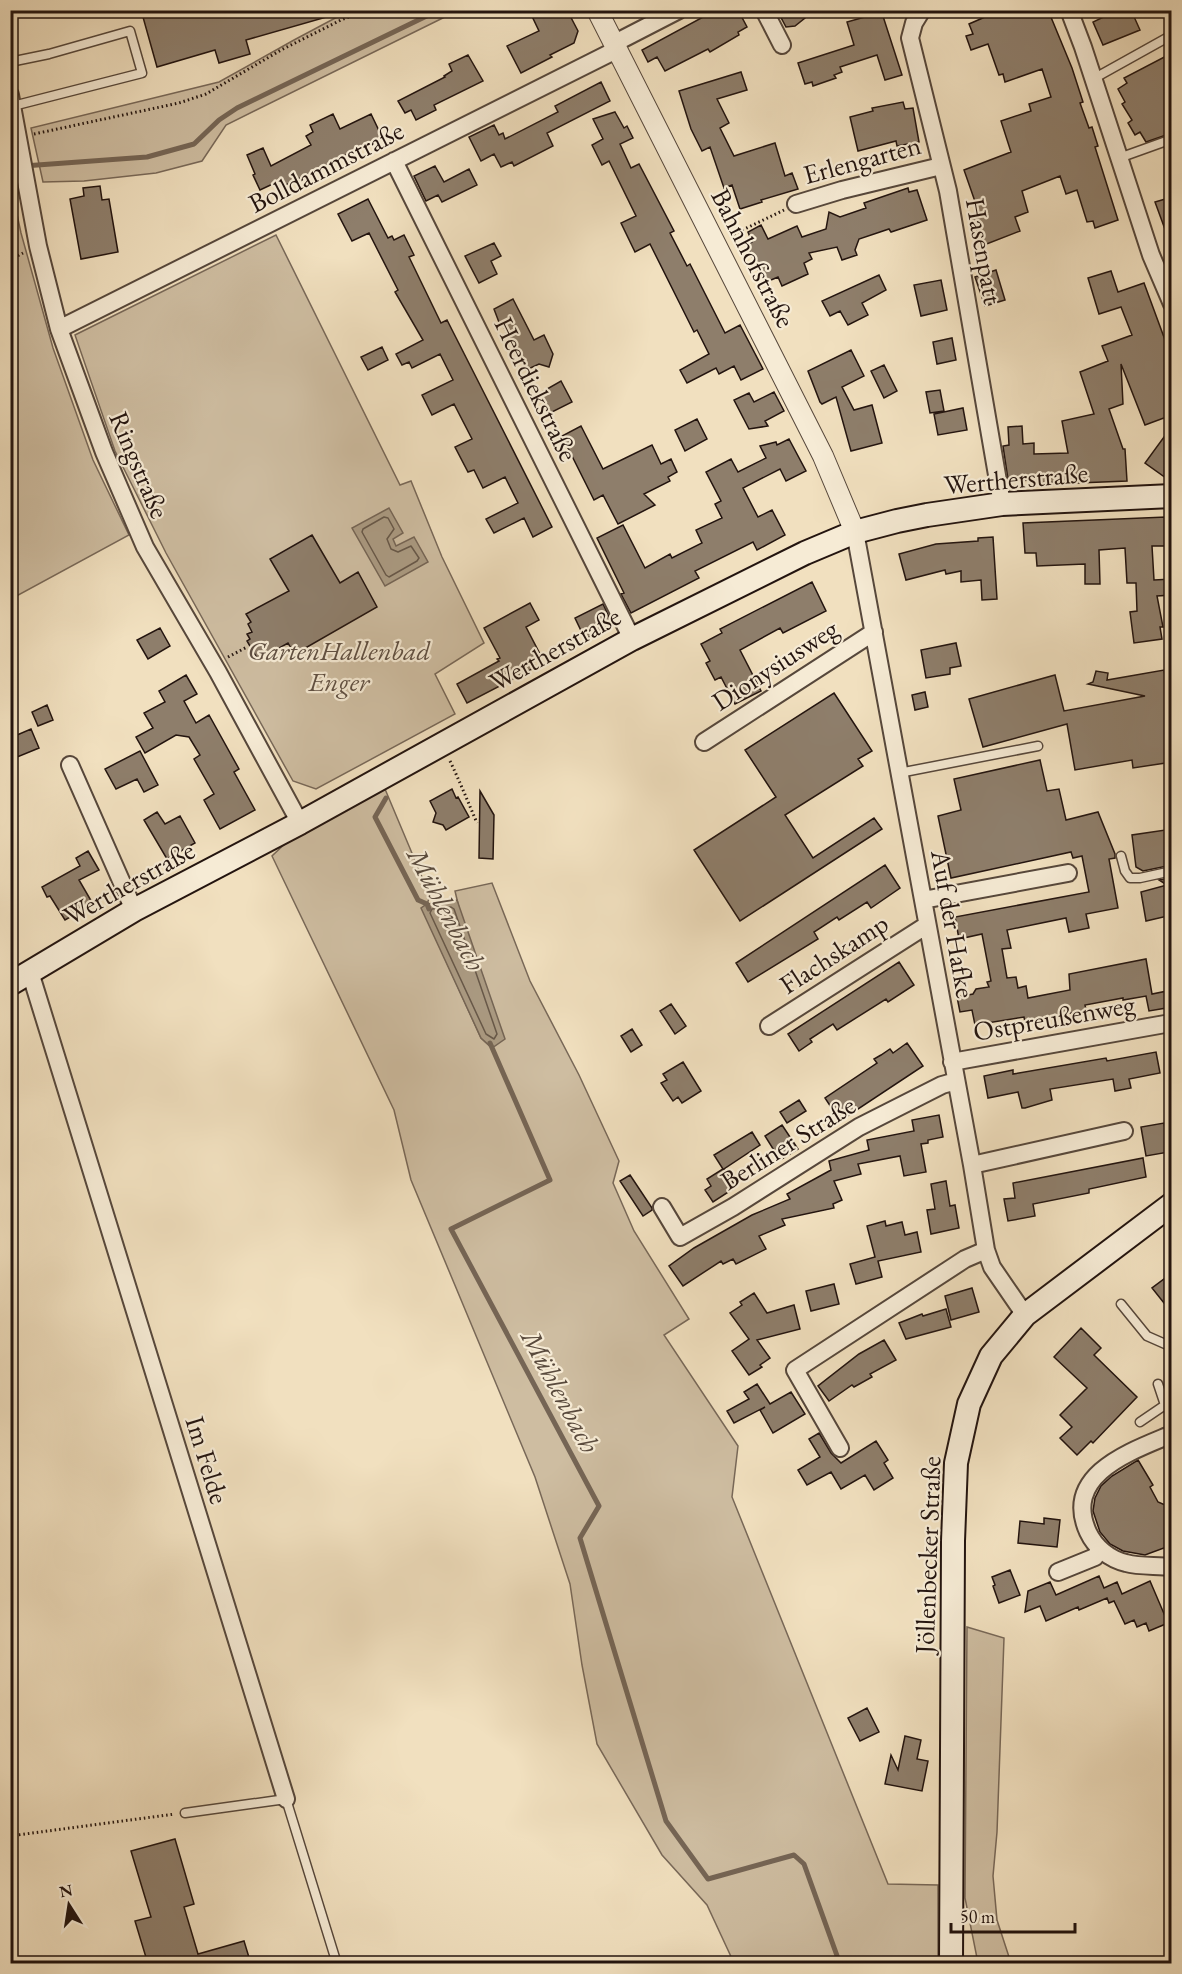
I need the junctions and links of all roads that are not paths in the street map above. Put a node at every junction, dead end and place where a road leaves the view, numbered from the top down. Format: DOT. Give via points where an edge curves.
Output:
graph roads {
  1 [pos="597,10"];
  2 [pos="679,10"];
  3 [pos="764,10"];
  4 [pos="922,10"];
  5 [pos="1069,10"];
  6 [pos="1172,35"];
  7 [pos="782,45"];
  8 [pos="614,47"];
  9 [pos="10,62"];
  10 [pos="1093,80"];
  11 [pos="11,100"];
  12 [pos="1172,139"];
  13 [pos="1118,158"];
  14 [pos="394,161"];
  15 [pos="941,166"];
  16 [pos="796,204"];
  17 [pos="1172,304"];
  18 [pos="58,329"];
  19 [pos="1172,496"];
  20 [pos="1002,504"];
  21 [pos="855,532"];
  22 [pos="874,632"];
  23 [pos="632,639"];
  24 [pos="704,741"];
  25 [pos="1038,746"];
  26 [pos="70,765"];
  27 [pos="899,773"];
  28 [pos="300,823"];
  29 [pos="1121,856"];
  30 [pos="1172,871"];
  31 [pos="1068,873"];
  32 [pos="923,900"];
  33 [pos="134,910"];
  34 [pos="927,925"];
  35 [pos="30,972"];
  36 [pos="10,984"];
  37 [pos="1165,1024"];
  38 [pos="769,1026"];
  39 [pos="952,1062"];
  40 [pos="956,1082"];
  41 [pos="1124,1131"];
  42 [pos="972,1165"];
  43 [pos="1172,1204"];
  44 [pos="662,1207"];
  45 [pos="986,1250"];
  46 [pos="1121,1304"];
  47 [pos="1021,1309"];
  48 [pos="1172,1347"];
  49 [pos="1158,1384"];
  50 [pos="1168,1406"];
  51 [pos="1140,1422"];
  52 [pos="1172,1434"];
  53 [pos="840,1448"];
  54 [pos="1100,1549"];
  55 [pos="1172,1567"];
  56 [pos="1058,1572"];
  57 [pos="286,1799"];
  58 [pos="185,1813"];
  59 [pos="337,1964"];
  60 [pos="951,1964"];
  1 -- 8 [label="street, Bahnhofstraße"];
  2 -- 8 [label="street, Bolldammstraße"];
  3 -- 7 [label="street"];
  4 -- 15 [label="street, Hasenpatt" via="910,38"];
  5 -- 10 [label="street"];
  6 -- 10 [label="lane"];
  8 -- 14 [label="street, Bolldammstraße"];
  8 -- 21 [label="street, Bahnhofstraße" via="823,456"];
  9 -- 11 [label="lane" via="130,31 142,73"];
  10 -- 13 [label="street"];
  11 -- 18 [label="street, Ringstraße"];
  12 -- 13 [label="lane"];
  13 -- 17 [label="street"];
  14 -- 18 [label="street, Bolldammstraße"];
  14 -- 23 [label="street, Heerdiekstraße"];
  15 -- 16 [label="street, Erlengarten"];
  15 -- 20 [label="street, Hasenpatt"];
  18 -- 28 [label="street, Ringstraße" via="145,547"];
  19 -- 20 [label="main road, Wertherstraße"];
  20 -- 21 [label="main road, Wertherstraße"];
  21 -- 22 [label="street, Auf der Hafke"];
  21 -- 23 [label="main road, Wertherstraße"];
  22 -- 24 [label="street, Dionysiusweg"];
  22 -- 27 [label="street, Auf der Hafke"];
  23 -- 28 [label="main road, Wertherstraße"];
  25 -- 27 [label="lane"];
  26 -- 33 [label="street"];
  27 -- 32 [label="street, Auf der Hafke"];
  28 -- 33 [label="main road, Wertherstraße"];
  29 -- 30 [label="lane" via="1130,878"];
  31 -- 32 [label="street"];
  32 -- 34 [label="street, Auf der Hafke"];
  33 -- 35 [label="main road, Wertherstraße"];
  34 -- 38 [label="street, Flachskamp"];
  34 -- 39 [label="street, Auf der Hafke"];
  35 -- 36 [label="main road, Wertherstraße"];
  35 -- 57 [label="street, Im Felde"];
  37 -- 39 [label="street, Ostpreußenweg"];
  39 -- 40 [label="street, Auf der Hafke"];
  40 -- 42 [label="street, Auf der Hafke"];
  40 -- 44 [label="street, Berliner Straße" via="942,1085 859,1127 680,1237"];
  41 -- 42 [label="street"];
  42 -- 45 [label="street, Auf der Hafke"];
  43 -- 47 [label="main road, Jöllenbecker Straße"];
  45 -- 47 [label="street, Auf der Hafke" via="992,1267"];
  45 -- 53 [label="street" via="965,1259 795,1370"];
  46 -- 48 [label="lane" via="1147,1336"];
  47 -- 60 [label="main road, Jöllenbecker Straße" via="991,1356 969,1404 956,1463"];
  49 -- 50 [label="lane"];
  50 -- 51 [label="lane"];
  52 -- 54 [label="street" via="1114,1459 1094,1478 1083,1499 1083,1518"];
  54 -- 55 [label="street" via="1126,1563"];
  54 -- 56 [label="street" via="1095,1557"];
  57 -- 58 [label="lane"];
  57 -- 59 [label="lane, Im Felde"];
}
